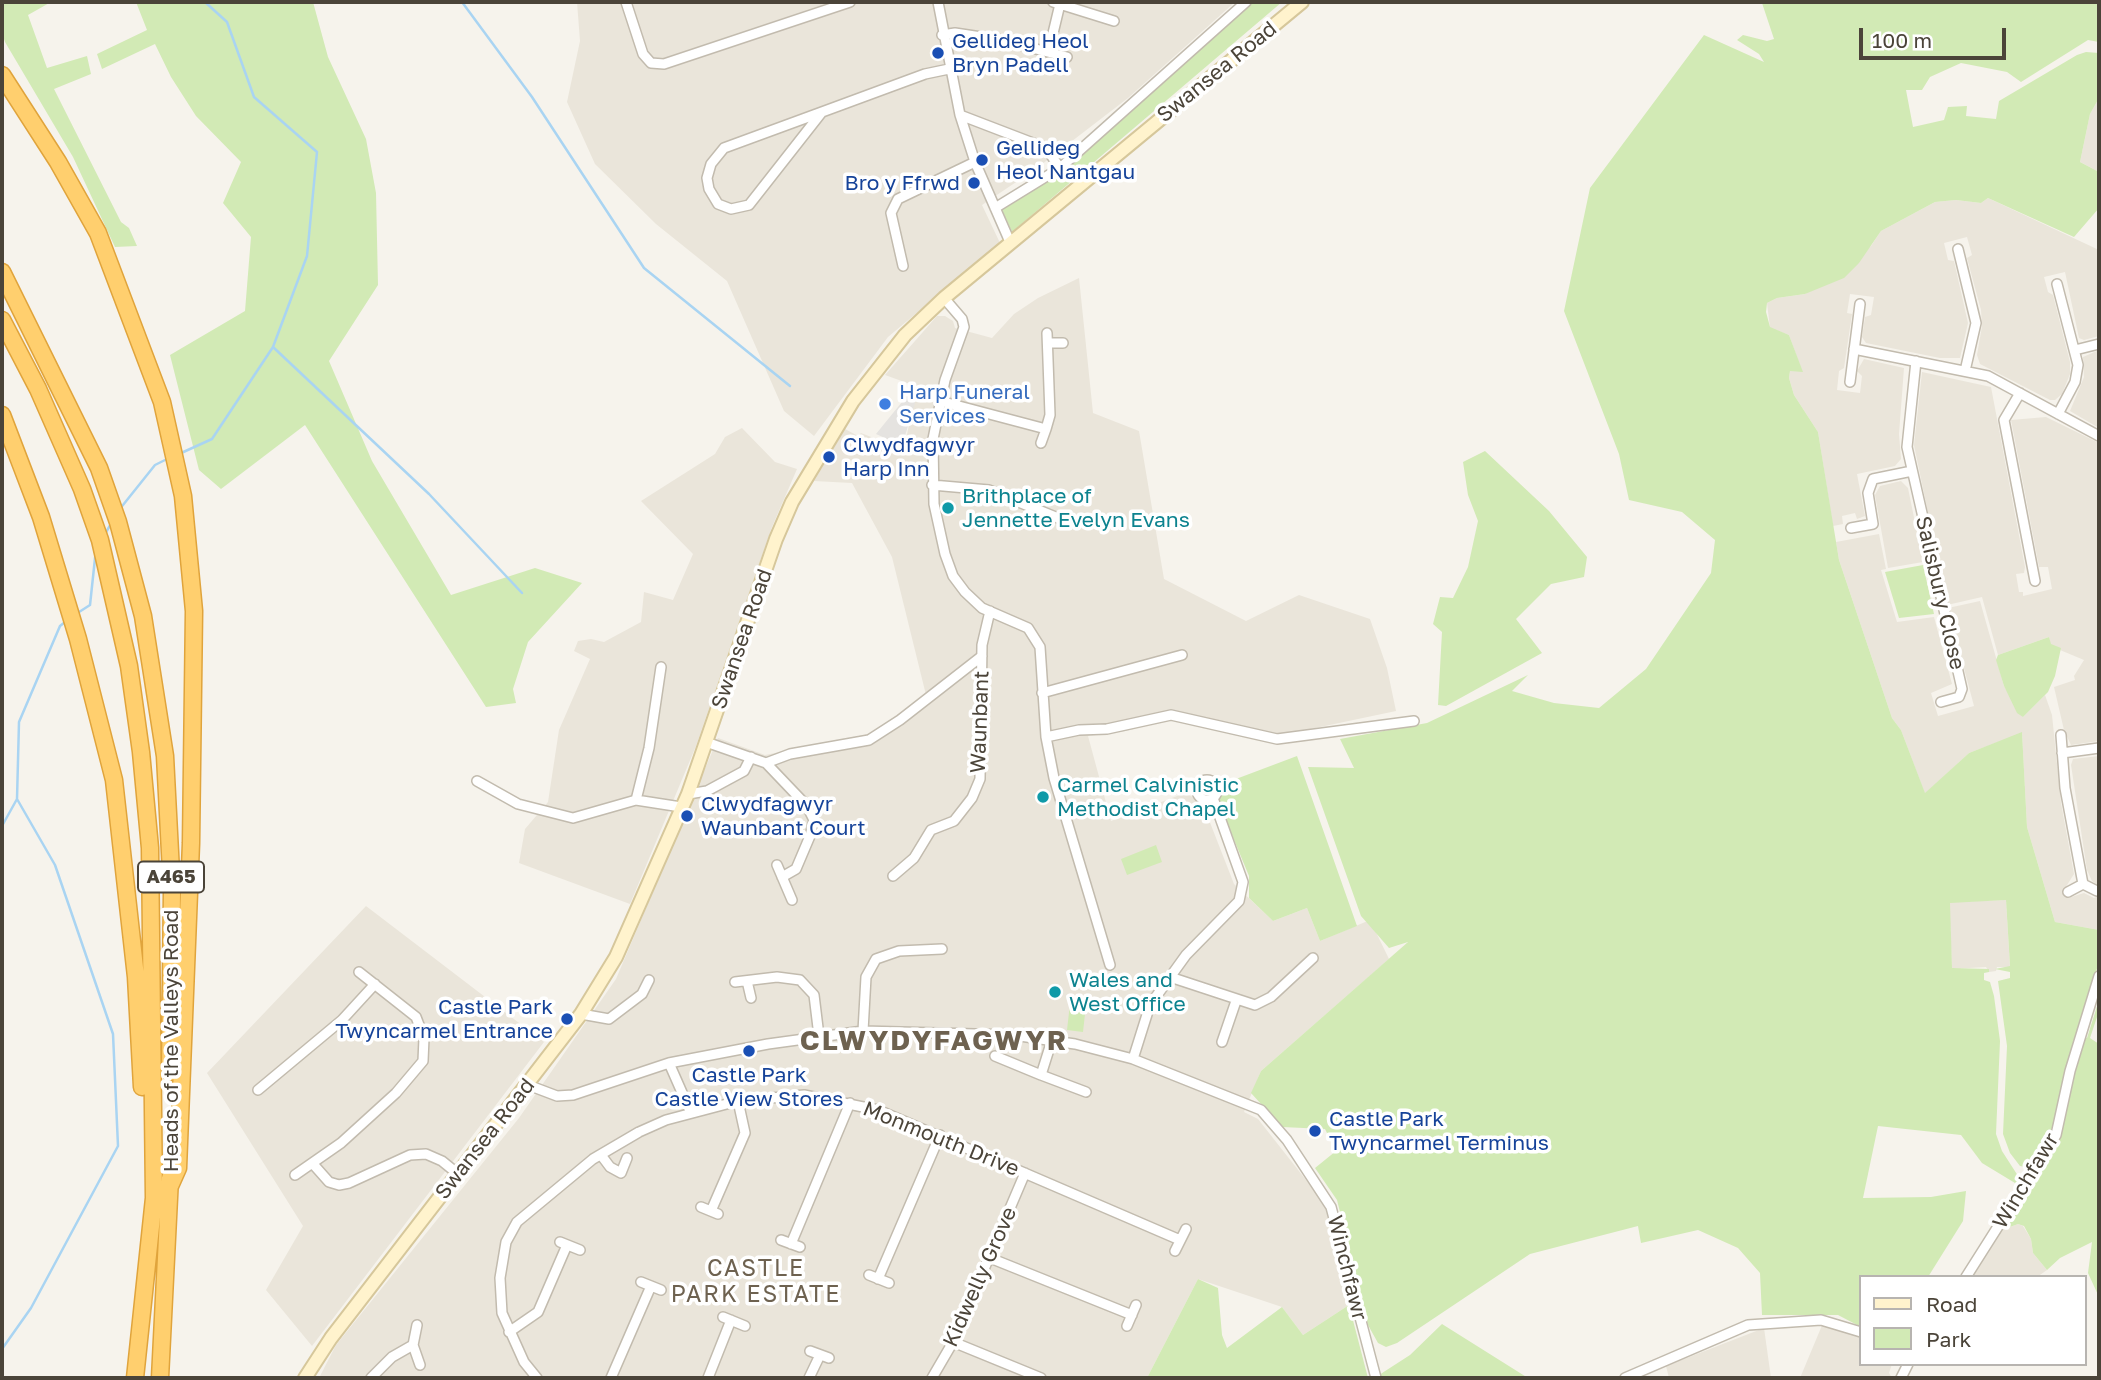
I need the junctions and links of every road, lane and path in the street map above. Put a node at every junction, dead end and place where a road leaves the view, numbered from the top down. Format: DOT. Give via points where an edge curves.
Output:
graph roads {
  1 [pos="626,2"];
  2 [pos="850,2"];
  3 [pos="938,2"];
  4 [pos="1247,2"];
  5 [pos="1302,2"];
  6 [pos="1057,3"];
  7 [pos="1114,21"];
  8 [pos="942,35"];
  9 [pos="1049,50"];
  10 [pos="1067,57"];
  11 [pos="949,69"];
  12 [pos="2,75"];
  13 [pos="822,112"];
  14 [pos="960,115"];
  15 [pos="975,162"];
  16 [pos="1059,168"];
  17 [pos="995,208"];
  18 [pos="1010,242"];
  19 [pos="1958,249"];
  20 [pos="903,266"];
  21 [pos="2,272"];
  22 [pos="2057,284"];
  23 [pos="944,298"];
  24 [pos="1860,304"];
  25 [pos="2,320"];
  26 [pos="1047,333"];
  27 [pos="1063,343"];
  28 [pos="1048,344"];
  29 [pos="2099,344"];
  30 [pos="1854,349"];
  31 [pos="2075,350"];
  32 [pos="1916,361"];
  33 [pos="1965,370"];
  34 [pos="1850,382"];
  35 [pos="2020,393"];
  36 [pos="940,401"];
  37 [pos="2058,414"];
  38 [pos="2,415"];
  39 [pos="1046,429"];
  40 [pos="2099,436"];
  41 [pos="1041,443"];
  42 [pos="1912,471"];
  43 [pos="932,485"];
  44 [pos="1063,520"];
  45 [pos="1851,528"];
  46 [pos="2035,581"];
  47 [pos="990,611"];
  48 [pos="1182,655"];
  49 [pos="982,656"];
  50 [pos="661,667"];
  51 [pos="1042,693"];
  52 [pos="1941,702"];
  53 [pos="1414,721"];
  54 [pos="2061,735"];
  55 [pos="1046,737"];
  56 [pos="706,742"];
  57 [pos="2099,748"];
  58 [pos="2062,753"];
  59 [pos="751,757"];
  60 [pos="766,763"];
  61 [pos="477,781"];
  62 [pos="688,794"];
  63 [pos="1213,798"];
  64 [pos="636,800"];
  65 [pos="681,807"];
  66 [pos="777,865"];
  67 [pos="893,876"];
  68 [pos="782,877"];
  69 [pos="2083,884"];
  70 [pos="2097,891"];
  71 [pos="2068,892"];
  72 [pos="792,900"];
  73 [pos="942,949"];
  74 [pos="1312,958"];
  75 [pos="1110,965"];
  76 [pos="359,972"];
  77 [pos="2099,976"];
  78 [pos="1170,978"];
  79 [pos="649,980"];
  80 [pos="747,981"];
  81 [pos="735,982"];
  82 [pos="375,984"];
  83 [pos="751,998"];
  84 [pos="1236,1001"];
  85 [pos="582,1014"];
  86 [pos="863,1031"];
  87 [pos="819,1036"];
  88 [pos="1052,1040"];
  89 [pos="1222,1042"];
  90 [pos="995,1056"];
  91 [pos="1133,1059"];
  92 [pos="669,1063"];
  93 [pos="1041,1074"];
  94 [pos="528,1085"];
  95 [pos="258,1090"];
  96 [pos="1087,1092"];
  97 [pos="738,1101"];
  98 [pos="850,1103"];
  99 [pos="151,1111"];
  100 [pos="691,1113"];
  101 [pos="940,1135"];
  102 [pos="601,1155"];
  103 [pos="627,1158"];
  104 [pos="313,1164"];
  105 [pos="1025,1173"];
  106 [pos="458,1174"];
  107 [pos="295,1175"];
  108 [pos="170,1186"];
  109 [pos="701,1207"];
  110 [pos="1186,1229"];
  111 [pos="781,1240"];
  112 [pos="1180,1240"];
  113 [pos="580,1250"];
  114 [pos="1175,1251"];
  115 [pos="990,1258"];
  116 [pos="1967,1275"];
  117 [pos="641,1283"];
  118 [pos="889,1283"];
  119 [pos="651,1286"];
  120 [pos="661,1290"];
  121 [pos="417,1325"];
  122 [pos="745,1325"];
  123 [pos="1127,1326"];
  124 [pos="509,1332"];
  125 [pos="1860,1332"];
  126 [pos="953,1342"];
  127 [pos="413,1345"];
  128 [pos="810,1351"];
  129 [pos="420,1365"];
  130 [pos="135,1378"];
  131 [pos="160,1378"];
  132 [pos="306,1378"];
  133 [pos="371,1378"];
  134 [pos="537,1378"];
  135 [pos="611,1378"];
  136 [pos="708,1378"];
  137 [pos="810,1378"];
  138 [pos="932,1378"];
  139 [pos="1041,1378"];
  140 [pos="1376,1378"];
  141 [pos="1625,1378"];
  1 -- 2 [label="street" via="643,54 651,63 664,64"];
  3 -- 8 [label="street"];
  4 -- 16 [label="street"];
  5 -- 18 [label="street, Swansea Road"];
  6 -- 7 [label="street"];
  6 -- 9 [label="street"];
  8 -- 9 [label="street" via="955,33"];
  8 -- 11 [label="street"];
  9 -- 10 [label="street"];
  11 -- 13 [label="street"];
  11 -- 14 [label="street"];
  12 -- 108 [label="highway" via="98,233 162,402 183,496 194,611 191,843 178,1168"];
  13 -- 13 [label="street" via="724,148 707,178 718,204 731,209 749,205"];
  14 -- 15 [label="street"];
  14 -- 16 [label="street" via="1046,148"];
  15 -- 17 [label="street"];
  15 -- 20 [label="street" via="898,199 891,212"];
  16 -- 17 [label="street"];
  17 -- 18 [label="street"];
  18 -- 23 [label="street, Swansea Road"];
  19 -- 33 [label="street" via="1976,323"];
  21 -- 108 [label="highway, Heads of the Valleys Road / A465" via="99,468 132,571 152,663 165,756 172,891"];
  22 -- 31 [label="street"];
  23 -- 36 [label="street" via="964,327"];
  23 -- 56 [label="street, Swansea Road" via="873,373 792,502"];
  24 -- 30 [label="street"];
  25 -- 99 [label="highway, Heads of the Valleys Road / A465" via="82,489 100,540 131,678 150,848"];
  26 -- 28 [label="street"];
  27 -- 28 [label="street"];
  28 -- 39 [label="street" via="1050,415"];
  29 -- 31 [label="street"];
  30 -- 32 [label="street"];
  30 -- 34 [label="street"];
  31 -- 37 [label="street" via="2076,382"];
  32 -- 33 [label="street"];
  32 -- 42 [label="street, Salisbury Close" via="1906,436"];
  33 -- 35 [label="street"];
  35 -- 37 [label="street"];
  35 -- 46 [label="street" via="2004,419"];
  36 -- 39 [label="street"];
  36 -- 43 [label="street"];
  37 -- 40 [label="street"];
  38 -- 99 [label="highway" via="41,517 114,780 136,977 142,1089"];
  39 -- 41 [label="street"];
  42 -- 45 [label="street" via="1873,479 1868,493 1873,524"];
  42 -- 52 [label="street, Salisbury Close" via="1962,689 1959,697"];
  43 -- 44 [label="street" via="989,491"];
  43 -- 47 [label="street" via="953,576 976,603"];
  47 -- 49 [label="street, Waunbant"];
  47 -- 51 [label="street" via="1034,634 1040,647"];
  48 -- 51 [label="street"];
  49 -- 60 [label="street, Waunbant" via="869,740 790,754"];
  49 -- 67 [label="street, Waunbant" via="980,779 954,821 932,830 914,858"];
  50 -- 64 [label="street"];
  51 -- 55 [label="street"];
  53 -- 55 [label="street" via="1277,739 1171,715"];
  54 -- 58 [label="street"];
  55 -- 75 [label="street"];
  56 -- 59 [label="street"];
  56 -- 62 [label="street, Swansea Road"];
  57 -- 58 [label="street"];
  58 -- 69 [label="street"];
  59 -- 60 [label="street"];
  59 -- 62 [label="street" via="744,771 707,791"];
  60 -- 68 [label="street" via="807,806 814,820 796,869"];
  61 -- 64 [label="street" via="518,804 573,818"];
  62 -- 65 [label="street, Swansea Road"];
  63 -- 78 [label="street" via="1243,882 1239,901"];
  64 -- 65 [label="street"];
  65 -- 85 [label="street, Swansea Road" via="632,927"];
  66 -- 68 [label="street"];
  68 -- 72 [label="street"];
  69 -- 70 [label="street"];
  69 -- 71 [label="street"];
  73 -- 86 [label="street" via="899,951 876,959 866,977"];
  74 -- 84 [label="street" via="1271,996 1255,1005"];
  76 -- 82 [label="street"];
  77 -- 116 [label="street, Winchfawr" via="2056,1135"];
  78 -- 84 [label="street"];
  78 -- 91 [label="street" via="1150,1005"];
  79 -- 85 [label="street" via="642,994 609,1019"];
  80 -- 81 [label="street"];
  80 -- 83 [label="street"];
  80 -- 87 [label="street" via="789,977 810,987"];
  82 -- 95 [label="street" via="342,1020"];
  82 -- 104 [label="street" via="416,1017 424,1038 423,1060 396,1093"];
  84 -- 89 [label="street"];
  85 -- 94 [label="street, Swansea Road"];
  86 -- 87 [label="street, Winchfawr"];
  86 -- 88 [label="street, Winchfawr" via="946,1031"];
  87 -- 92 [label="street, Winchfawr"];
  88 -- 91 [label="street, Winchfawr"];
  88 -- 93 [label="street"];
  90 -- 93 [label="street"];
  91 -- 140 [label="street, Winchfawr" via="1261,1110 1305,1164 1331,1206"];
  92 -- 94 [label="street, Winchfawr" via="573,1095 549,1094"];
  92 -- 100 [label="street"];
  93 -- 96 [label="street"];
  94 -- 106 [label="street, Swansea Road"];
  97 -- 98 [label="street, Monmouth Drive" via="804,1095"];
  97 -- 100 [label="street, Monmouth Drive"];
  97 -- 109 [label="street" via="745,1133 715,1213"];
  98 -- 101 [label="street, Monmouth Drive"];
  98 -- 111 [label="street" via="796,1246"];
  99 -- 130 [label="highway, Heads of the Valleys Road / A465" via="154,1198"];
  100 -- 102 [label="street, Monmouth Drive" via="639,1132"];
  101 -- 105 [label="street, Monmouth Drive"];
  101 -- 118 [label="street" via="874,1277"];
  102 -- 103 [label="street" via="621,1173"];
  102 -- 124 [label="street, Monmouth Drive" via="517,1222 506,1242 500,1278 502,1313"];
  104 -- 106 [label="street" via="328,1182 339,1185 410,1155 426,1154"];
  104 -- 107 [label="street"];
  105 -- 112 [label="street, Monmouth Drive"];
  105 -- 115 [label="street, Kidwelly Grove"];
  106 -- 132 [label="street, Swansea Road" via="331,1338"];
  108 -- 131 [label="highway, Heads of the Valleys Road / A465"];
  110 -- 112 [label="street"];
  112 -- 114 [label="street"];
  113 -- 124 [label="street" via="564,1243 538,1312"];
  115 -- 123 [label="street" via="1134,1310"];
  115 -- 126 [label="street, Kidwelly Grove"];
  117 -- 119 [label="street"];
  119 -- 120 [label="street"];
  119 -- 135 [label="street"];
  121 -- 127 [label="street"];
  122 -- 136 [label="street" via="727,1318"];
  124 -- 134 [label="street, Monmouth Drive"];
  125 -- 141 [label="street" via="1821,1320 1748,1325"];
  126 -- 138 [label="street, Kidwelly Grove"];
  126 -- 139 [label="street"];
  127 -- 129 [label="street"];
  127 -- 133 [label="street" via="392,1357"];
  128 -- 137 [label="street" via="824,1357"];
}
